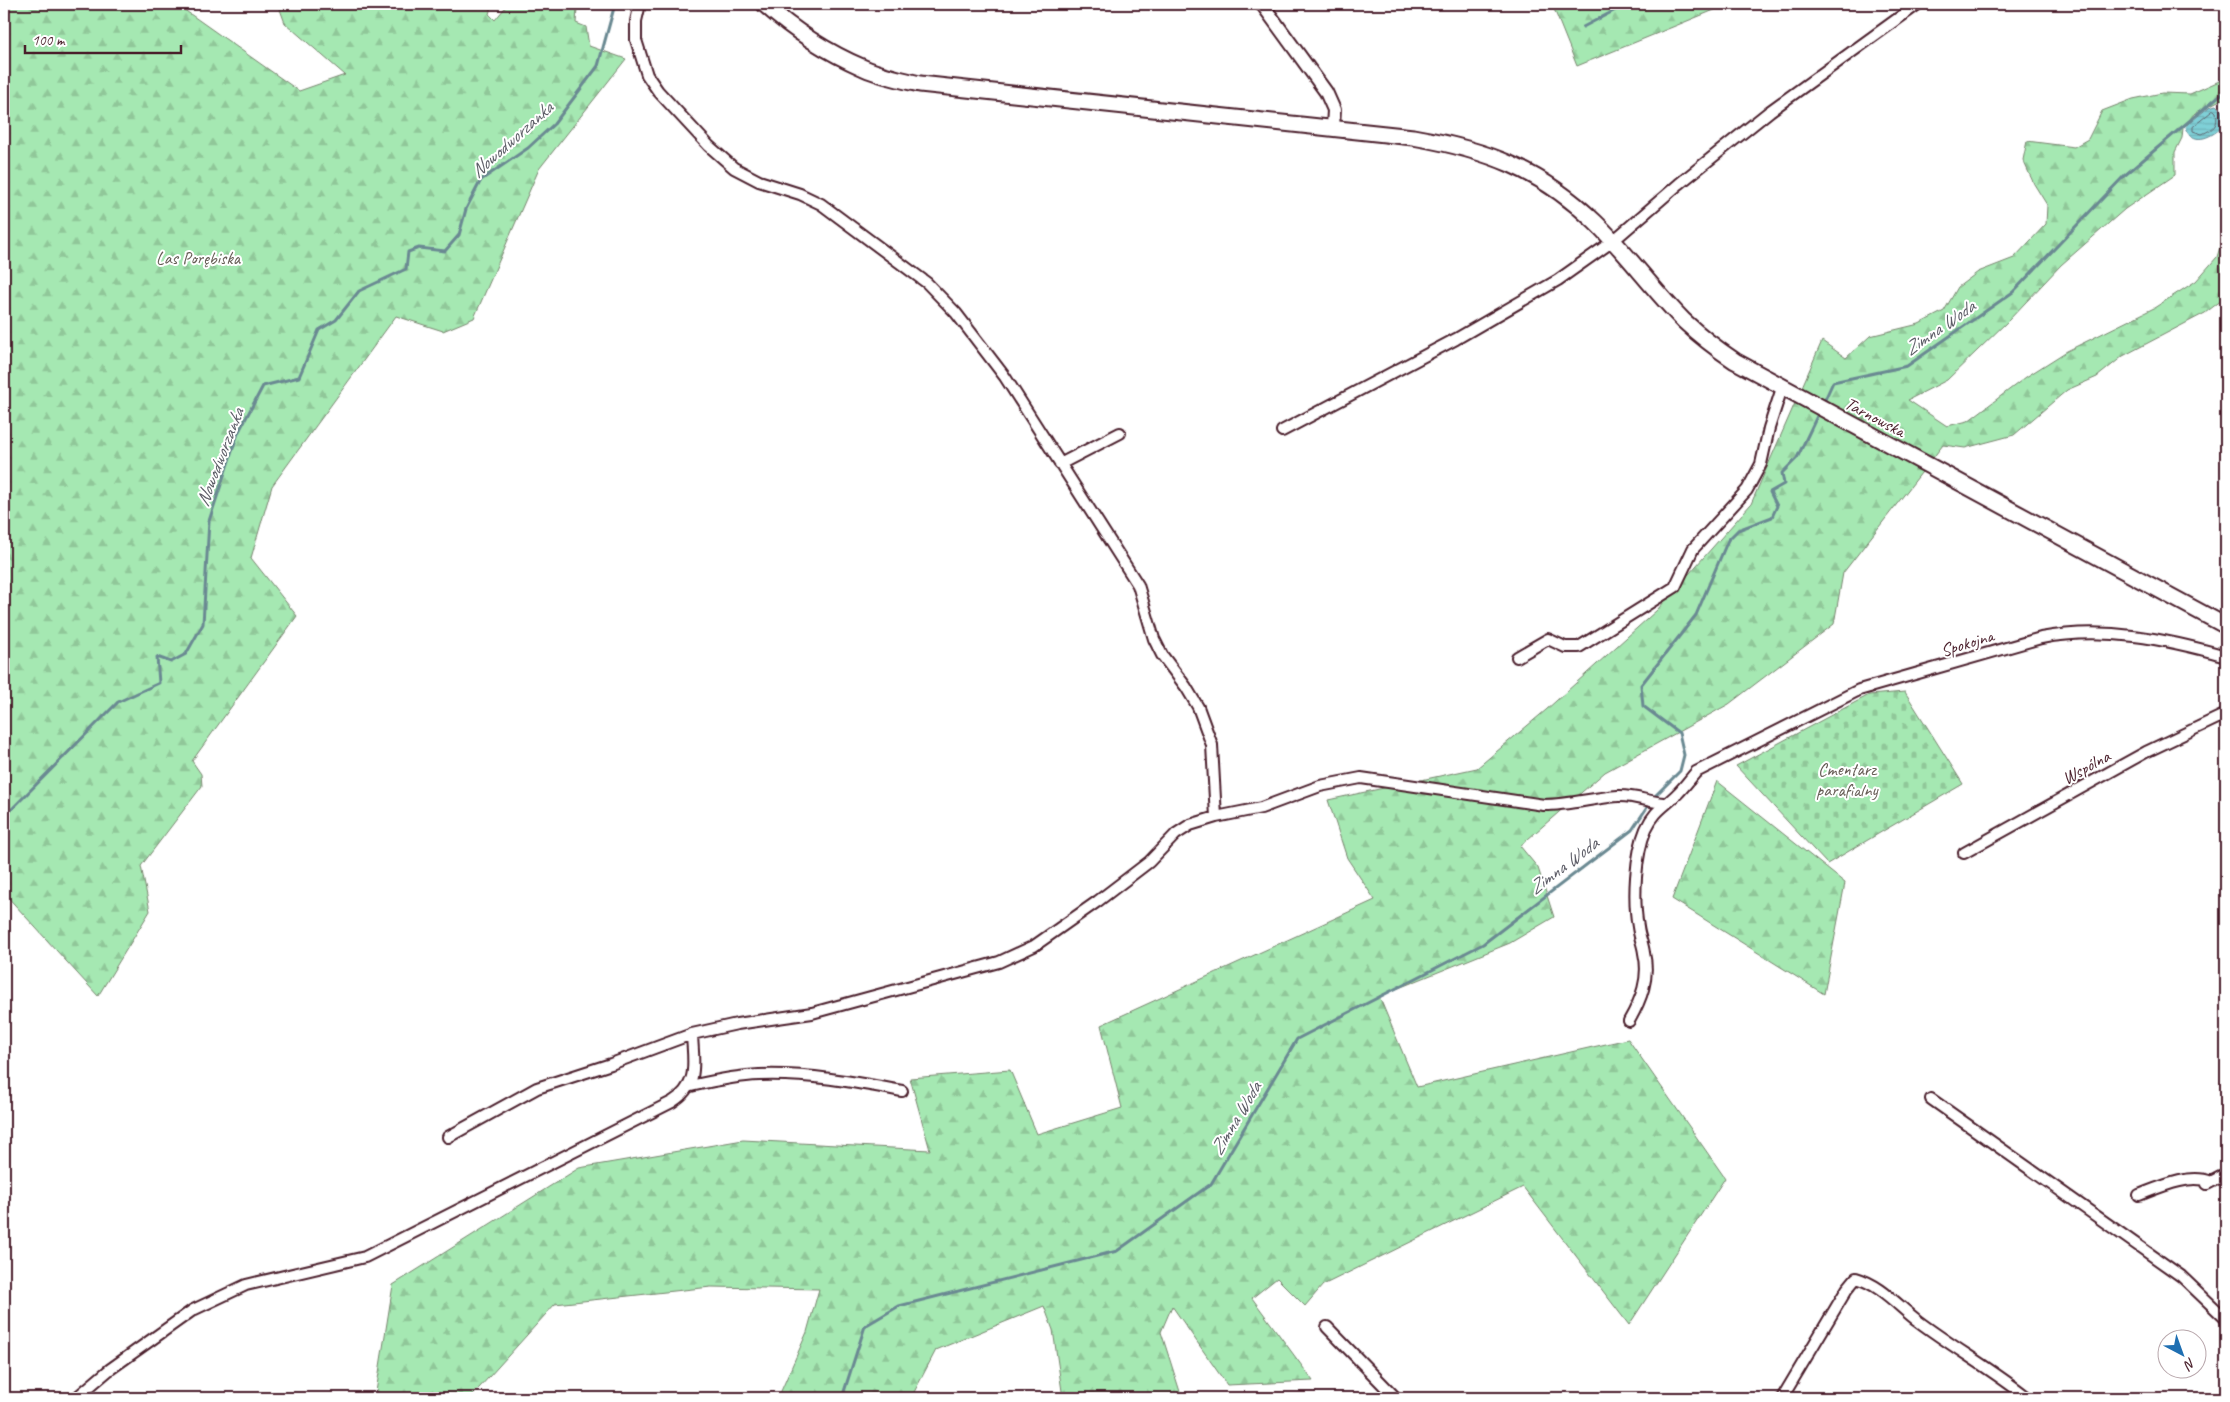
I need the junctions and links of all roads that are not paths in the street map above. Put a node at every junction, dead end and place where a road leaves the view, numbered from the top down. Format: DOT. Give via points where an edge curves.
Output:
graph roads {
  1 [pos="640,4"];
  2 [pos="764,4"];
  3 [pos="1262,4"];
  4 [pos="1918,4"];
  5 [pos="1333,127"];
  6 [pos="1613,241"];
  7 [pos="1782,388"];
  8 [pos="1282,431"];
  9 [pos="1120,433"];
  10 [pos="1060,464"];
  11 [pos="2226,626"];
  12 [pos="2226,656"];
  13 [pos="1517,657"];
  14 [pos="2226,714"];
  15 [pos="1664,803"];
  16 [pos="1216,817"];
  17 [pos="1964,853"];
  18 [pos="1629,1021"];
  19 [pos="692,1034"];
  20 [pos="690,1086"];
  21 [pos="902,1091"];
  22 [pos="1931,1099"];
  23 [pos="448,1137"];
  24 [pos="2226,1174"];
  25 [pos="2139,1195"];
  26 [pos="2226,1320"];
  27 [pos="1327,1327"];
  28 [pos="76,1398"];
  29 [pos="1396,1398"];
  30 [pos="1782,1398"];
  31 [pos="2028,1398"];
  1 -- 10 [label="street" via="636,21 639,54 658,91 734,168 821,204 927,283 956,313 1005,377"];
  2 -- 5 [label="main road, Tarnowska" via="807,37 846,59 866,69 920,84"];
  3 -- 5 [label="street" via="1326,92 1334,110"];
  4 -- 6 [label="street" via="1770,112"];
  5 -- 6 [label="main road, Tarnowska" via="1445,143 1480,151 1510,163 1573,202"];
  6 -- 7 [label="main road, Tarnowska" via="1701,337"];
  6 -- 8 [label="street" via="1542,290"];
  7 -- 11 [label="main road, Tarnowska"];
  7 -- 13 [label="street" via="1762,464 1747,490 1693,549 1675,587 1579,647 1565,647 1548,639"];
  9 -- 10 [label="street"];
  10 -- 16 [label="street" via="1138,585 1154,639 1198,707 1212,745"];
  12 -- 15 [label="street, Spokojna" via="2147,636 2063,634 2041,638 1859,690 1696,772 1678,794"];
  14 -- 17 [label="street, Wspólna" via="2146,752"];
  15 -- 16 [label="street" via="1619,796 1544,805 1361,778 1320,786 1261,808"];
  15 -- 18 [label="street, Spokojna" via="1647,828 1638,860 1636,906 1646,980 1642,999"];
  16 -- 19 [label="street" via="1190,825 1176,834 1150,862 1098,901 1034,946 999,962 812,1013"];
  19 -- 20 [label="street"];
  19 -- 23 [label="street" via="537,1088"];
  20 -- 21 [label="street" via="760,1075 832,1079"];
  20 -- 28 [label="street" via="683,1095 598,1141 364,1258 246,1285 193,1310 109,1370"];
  22 -- 26 [label="street" via="2173,1270"];
  24 -- 25 [label="street" via="2209,1183 2203,1178 2170,1184"];
  27 -- 29 [label="street"];
  30 -- 31 [label="street" via="1856,1278 1870,1282"];
}
